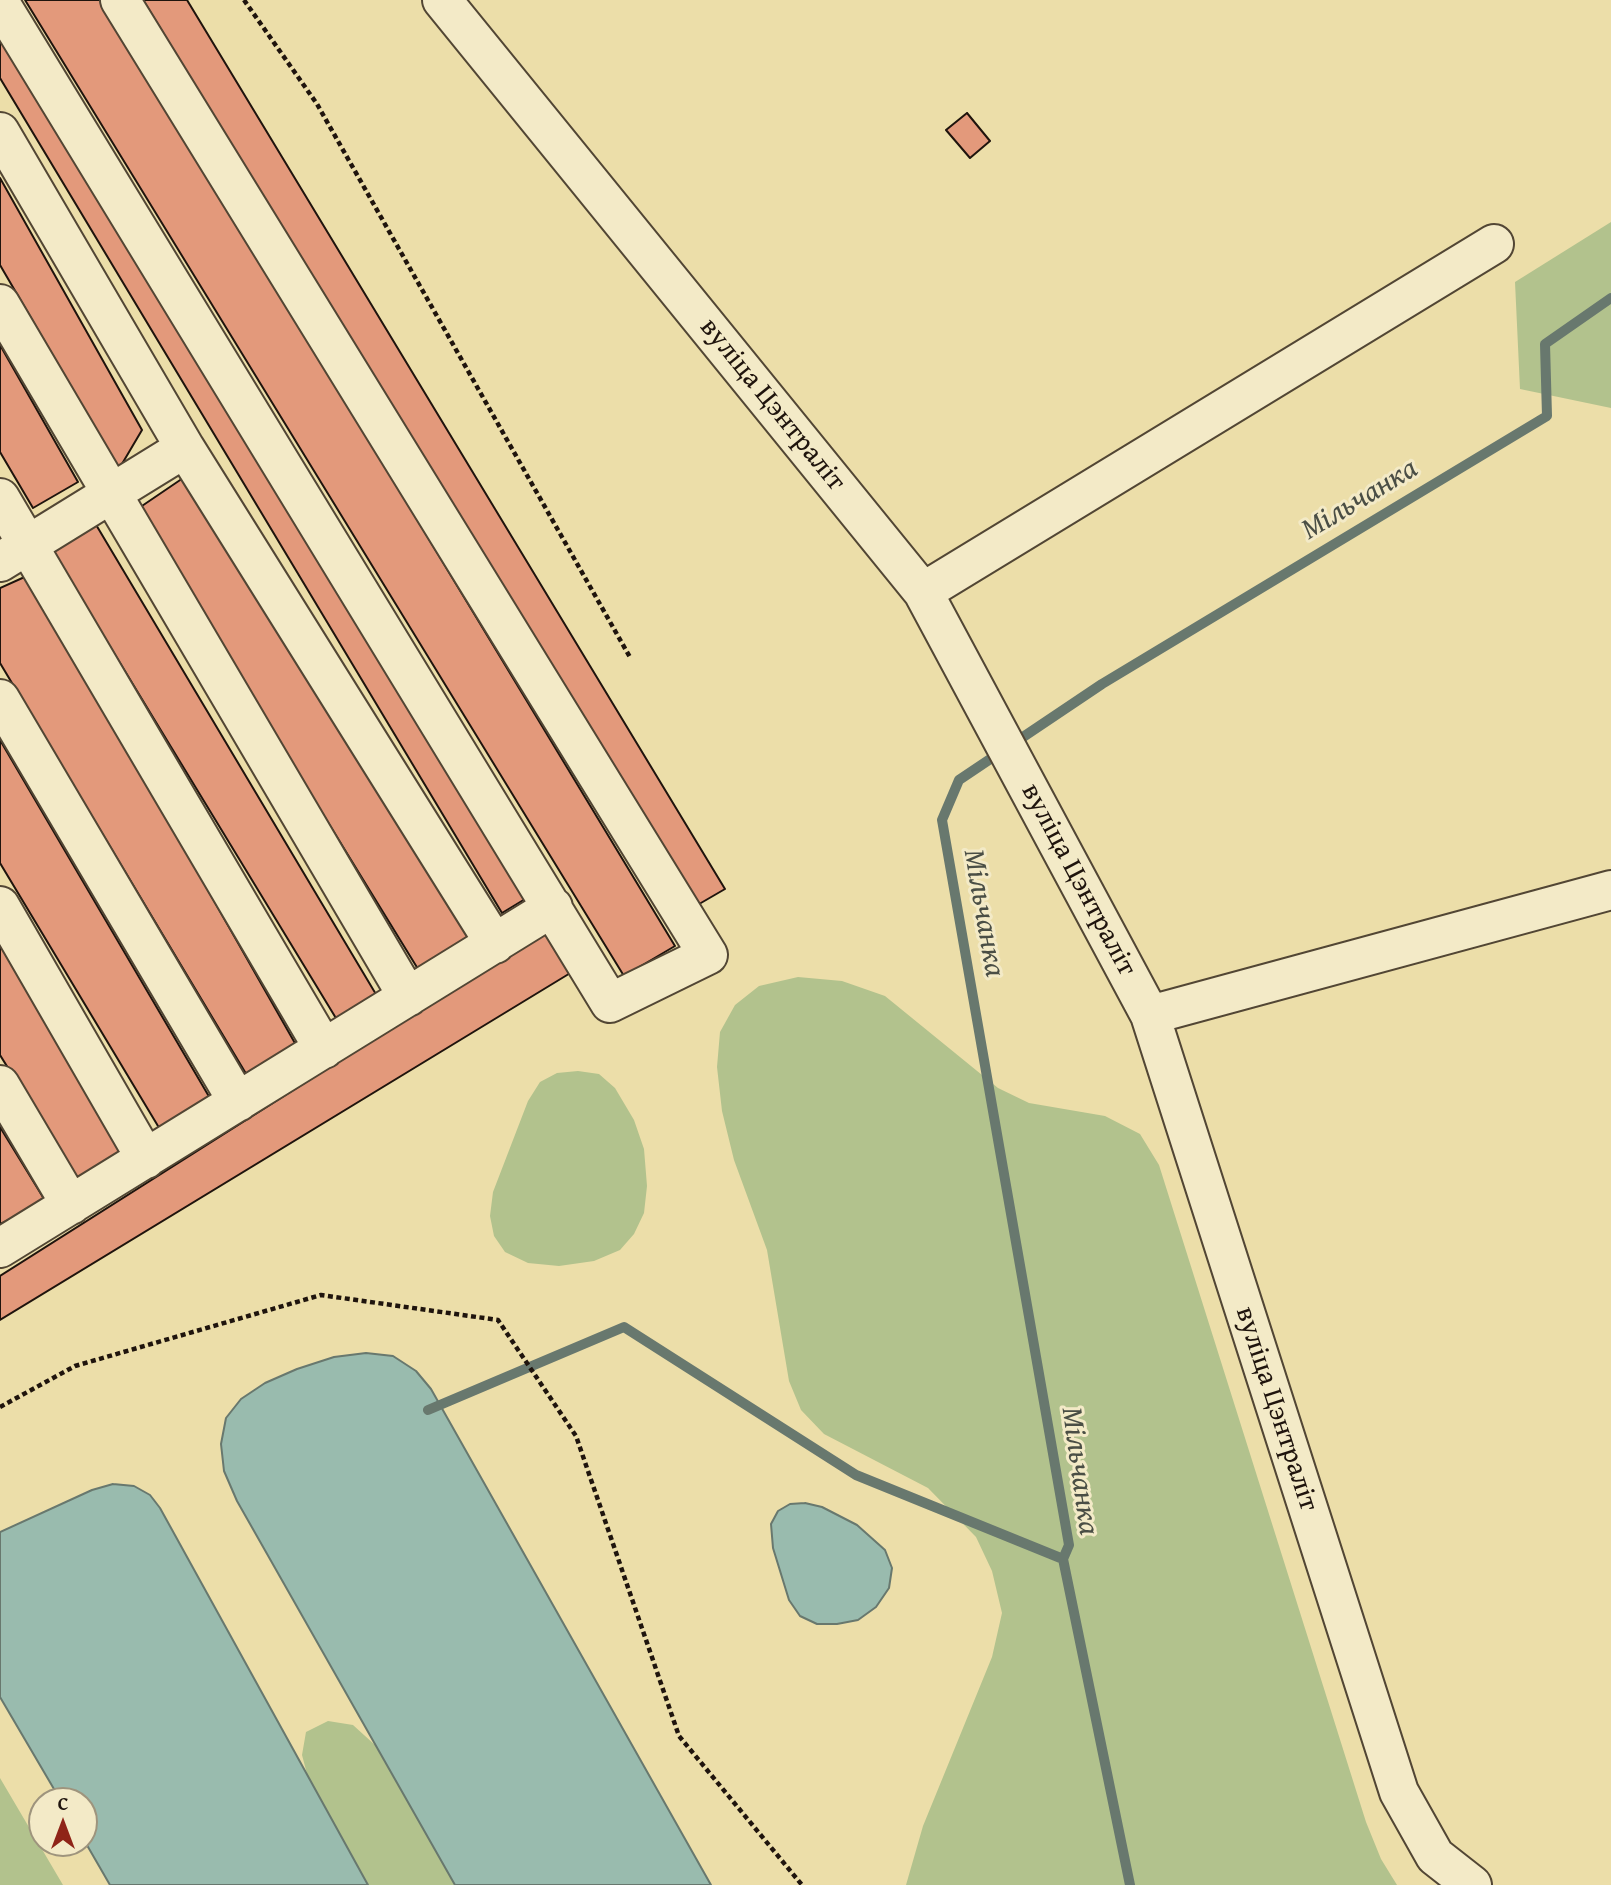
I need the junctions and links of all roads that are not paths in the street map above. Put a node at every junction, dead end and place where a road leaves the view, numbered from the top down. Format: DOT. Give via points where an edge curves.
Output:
graph roads {
  1 [pos="120,0"];
  2 [pos="442,0"];
  3 [pos="0,3"];
  4 [pos="0,132"];
  5 [pos="1494,244"];
  6 [pos="0,304"];
  7 [pos="185,448"];
  8 [pos="111,493"];
  9 [pos="0,498"];
  10 [pos="14,554"];
  11 [pos="923,592"];
  12 [pos="0,699"];
  13 [pos="1611,891"];
  14 [pos="0,906"];
  15 [pos="553,908"];
  16 [pos="495,944"];
  17 [pos="408,997"];
  18 [pos="1150,1015"];
  19 [pos="324,1049"];
  20 [pos="0,1085"];
  21 [pos="238,1102"];
  22 [pos="146,1159"];
  23 [pos="71,1205"];
  24 [pos="0,1248"];
  25 [pos="1472,1885"];
  1 -- 15 [label="street" via="708,955 610,1003"];
  2 -- 11 [label="street, вуліца Цэнтраліт"];
  3 -- 15 [label="street"];
  4 -- 7 [label="street"];
  5 -- 11 [label="street"];
  6 -- 8 [label="street"];
  7 -- 8 [label="street"];
  7 -- 16 [label="street"];
  8 -- 10 [label="street"];
  8 -- 17 [label="street"];
  9 -- 10 [label="street"];
  10 -- 19 [label="street"];
  11 -- 18 [label="street, вуліца Цэнтраліт"];
  12 -- 21 [label="street"];
  13 -- 18 [label="street"];
  14 -- 22 [label="street"];
  15 -- 16 [label="street"];
  16 -- 17 [label="street"];
  17 -- 19 [label="street"];
  18 -- 25 [label="street, вуліца Цэнтраліт" via="1399,1792 1435,1856"];
  19 -- 21 [label="street"];
  20 -- 23 [label="street"];
  21 -- 22 [label="street"];
  22 -- 23 [label="street"];
  23 -- 24 [label="street"];
}
